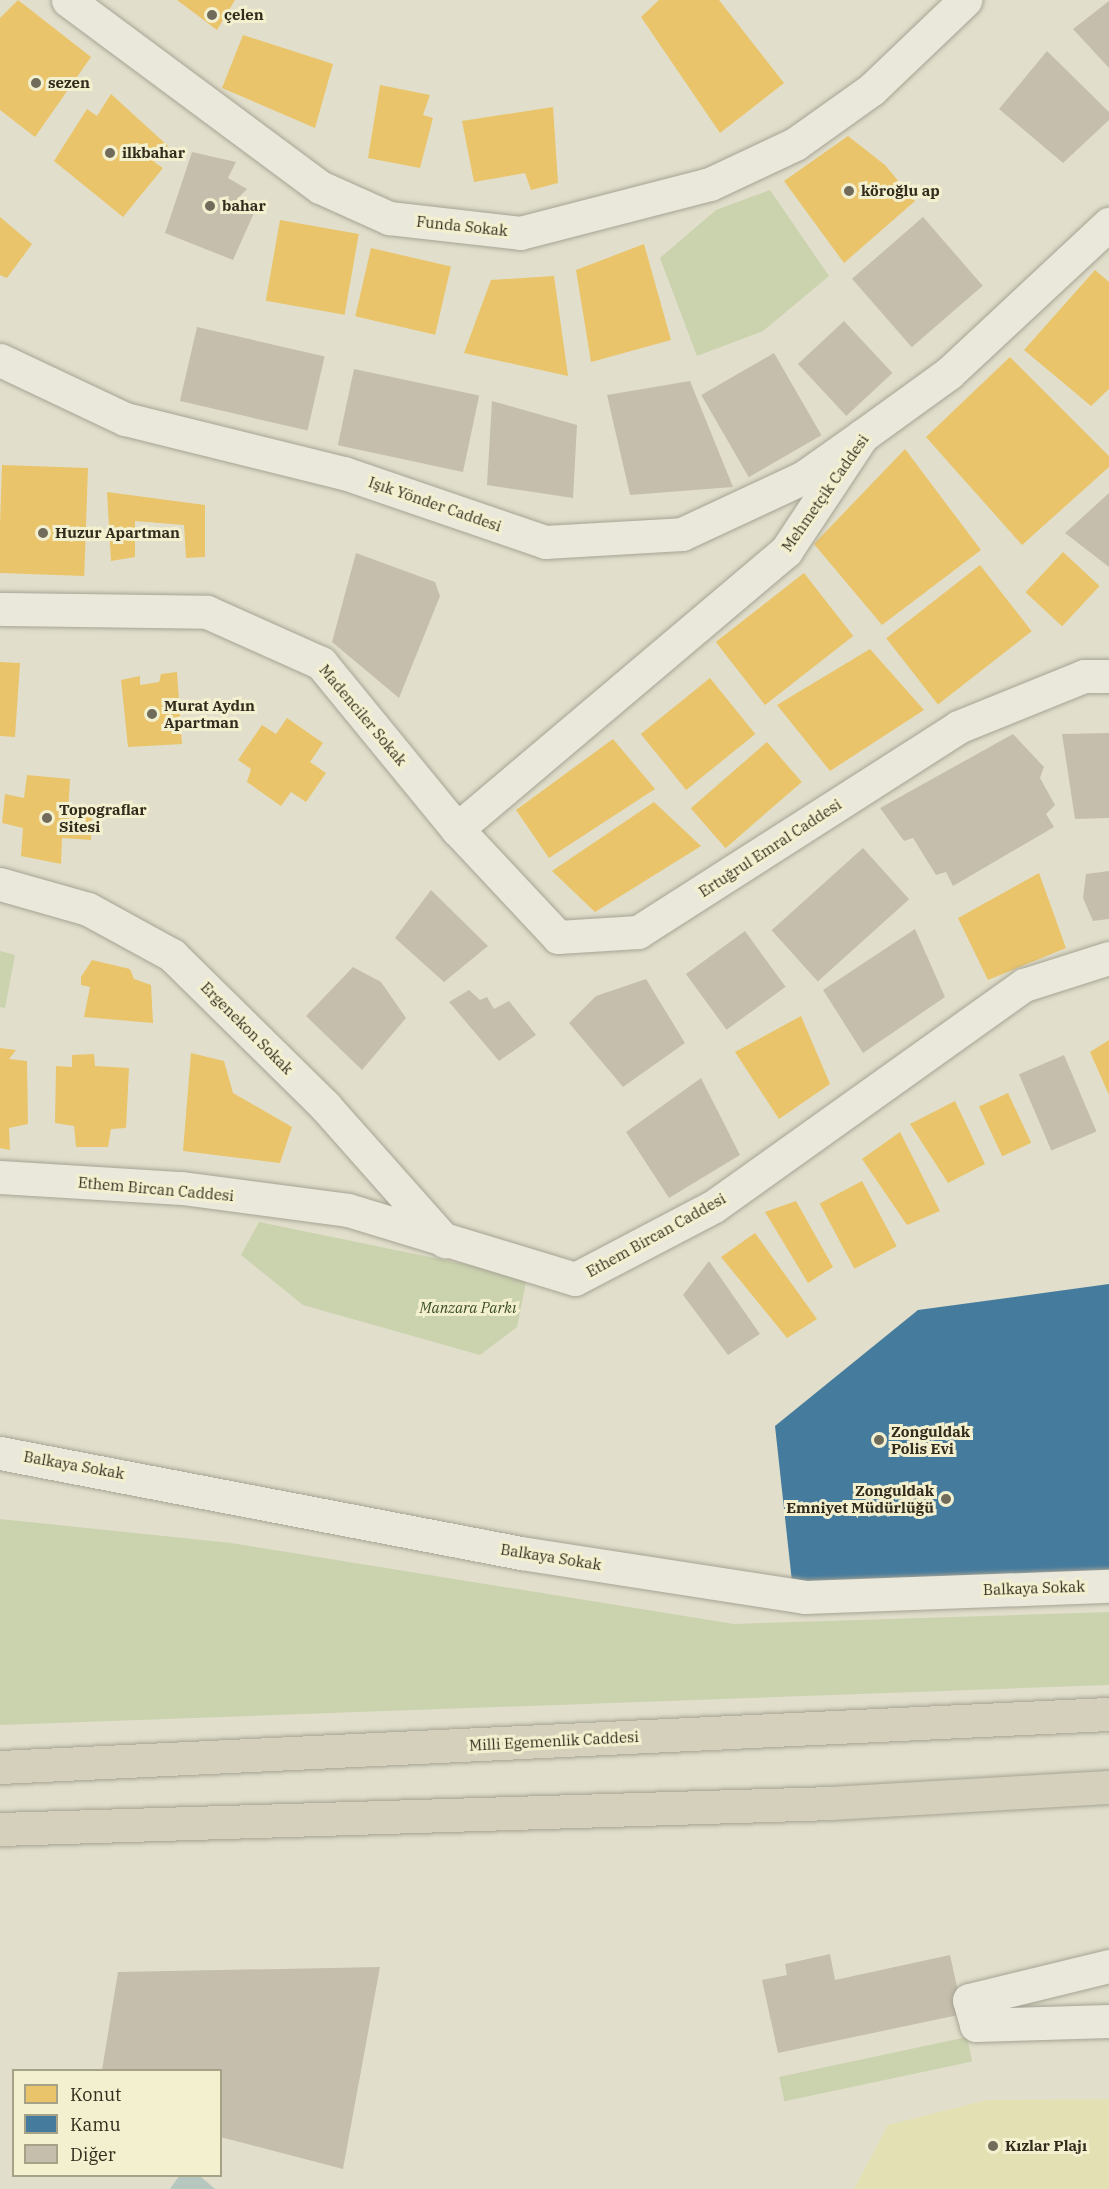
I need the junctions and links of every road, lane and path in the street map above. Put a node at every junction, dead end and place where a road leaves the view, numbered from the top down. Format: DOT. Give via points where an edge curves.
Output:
graph roads {
  1 [pos="68,0"];
  2 [pos="965,0"];
  3 [pos="1109,224"];
  4 [pos="0,360"];
  5 [pos="862,436"];
  6 [pos="0,609"];
  7 [pos="1109,676"];
  8 [pos="457,829"];
  9 [pos="0,884"];
  10 [pos="1109,958"];
  11 [pos="0,1177"];
  12 [pos="447,1242"];
  13 [pos="0,1452"];
  14 [pos="1109,1586"];
  15 [pos="1109,1714"];
  16 [pos="0,1767"];
  17 [pos="1109,1787"];
  18 [pos="0,1829"];
  19 [pos="1109,1966"];
  20 [pos="1109,2021"];
  1 -- 2 [label="street, Funda Sokak" via="320,187 388,218 520,232 710,184 795,144 872,90"];
  3 -- 5 [label="street, Mehmetçik Caddesi" via="949,374"];
  4 -- 5 [label="street, Işık Yönder Caddesi" via="125,419 344,473 545,542 682,534 804,477"];
  5 -- 8 [label="street, Mehmetçik Caddesi" via="786,551"];
  6 -- 8 [label="street, Madenciler Sokak" via="207,612 321,663"];
  7 -- 8 [label="street, Ertuğrul Emral Caddesi" via="1084,676 958,727 638,932 558,937"];
  9 -- 12 [label="street, Ergenekon Sokak" via="88,909 172,955 325,1106"];
  10 -- 12 [label="street, Ethem Bircan Caddesi" via="1024,985 714,1206 574,1279"];
  11 -- 12 [label="street, Ethem Bircan Caddesi" via="182,1188 348,1210"];
  13 -- 14 [label="street, Balkaya Sokak" via="521,1553 805,1597"];
  15 -- 16 [label="highway, Milli Egemenlik Caddesi"];
  17 -- 18 [label="highway" via="830,1803"];
  19 -- 20 [label="street" via="969,2000 976,2025"];
}
